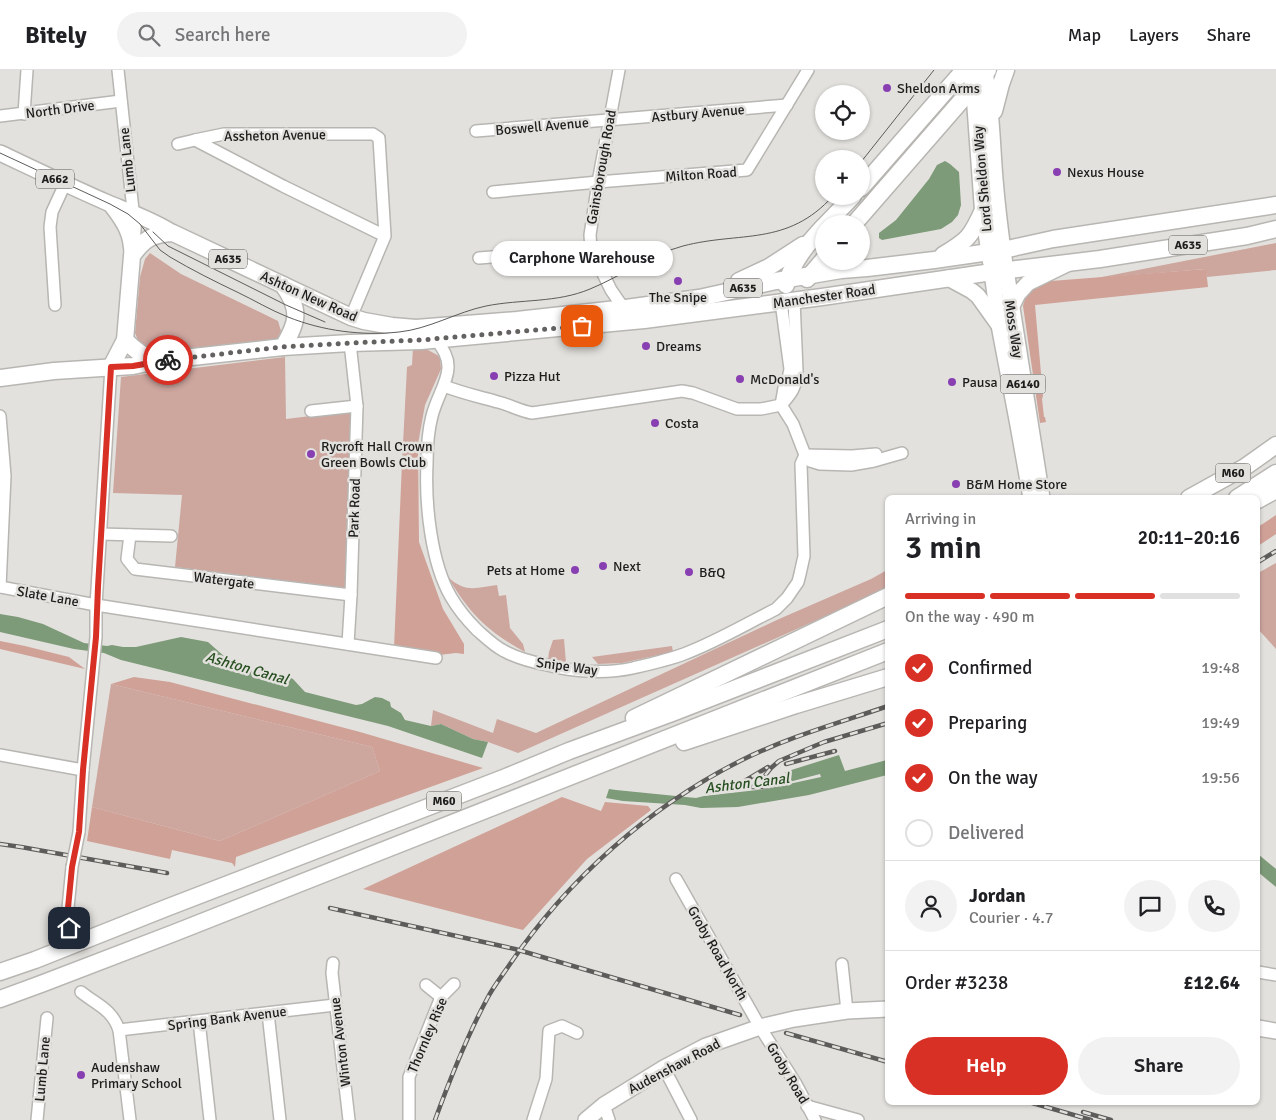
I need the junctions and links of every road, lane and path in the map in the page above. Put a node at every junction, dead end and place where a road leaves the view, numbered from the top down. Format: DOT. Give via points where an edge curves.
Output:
graph roads {
  1 [pos="27,70"];
  2 [pos="118,70"];
  3 [pos="619,70"];
  4 [pos="808,70"];
  5 [pos="964,70"];
  6 [pos="969,70"];
  7 [pos="1006,70"];
  8 [pos="983,75"];
  9 [pos="121,101"];
  10 [pos="787,105"];
  11 [pos="24,114"];
  12 [pos="0,116"];
  13 [pos="947,118"];
  14 [pos="609,120"];
  15 [pos="984,128"];
  16 [pos="476,131"];
  17 [pos="195,140"];
  18 [pos="178,144"];
  19 [pos="0,153"];
  20 [pos="870,178"];
  21 [pos="598,182"];
  22 [pos="65,184"];
  23 [pos="492,192"];
  24 [pos="110,204"];
  25 [pos="844,205"];
  26 [pos="1276,205"];
  27 [pos="983,210"];
  28 [pos="134,214"];
  29 [pos="835,215"];
  30 [pos="862,215"];
  31 [pos="1276,229"];
  32 [pos="173,233"];
  33 [pos="815,235"];
  34 [pos="385,236"];
  35 [pos="809,241"];
  36 [pos="591,249"];
  37 [pos="996,251"];
  38 [pos="132,253"];
  39 [pos="479,258"];
  40 [pos="934,260"];
  41 [pos="1068,264"];
  42 [pos="815,269"];
  43 [pos="999,271"];
  44 [pos="810,275"];
  45 [pos="948,278"];
  46 [pos="739,281"];
  47 [pos="283,285"];
  48 [pos="611,290"];
  49 [pos="787,294"];
  50 [pos="699,298"];
  51 [pos="55,305"];
  52 [pos="626,308"];
  53 [pos="1011,308"];
  54 [pos="590,312"];
  55 [pos="351,317"];
  56 [pos="998,325"];
  57 [pos="435,339"];
  58 [pos="125,340"];
  59 [pos="350,343"];
  60 [pos="282,347"];
  61 [pos="156,361"];
  62 [pos="111,367"];
  63 [pos="0,378"];
  64 [pos="444,386"];
  65 [pos="781,405"];
  66 [pos="357,406"];
  67 [pos="311,411"];
  68 [pos="0,416"];
  69 [pos="1276,445"];
  70 [pos="805,455"];
  71 [pos="1276,473"];
  72 [pos="1276,490"];
  73 [pos="1029,494"];
  74 [pos="1042,495"];
  75 [pos="1194,495"];
  76 [pos="1242,495"];
  77 [pos="1260,499"];
  78 [pos="101,534"];
  79 [pos="130,535"];
  80 [pos="170,536"];
  81 [pos="0,587"];
  82 [pos="351,595"];
  83 [pos="885,597"];
  84 [pos="96,605"];
  85 [pos="885,630"];
  86 [pos="348,644"];
  87 [pos="885,652"];
  88 [pos="436,658"];
  89 [pos="885,678"];
  90 [pos="569,751"];
  91 [pos="0,755"];
  92 [pos="83,770"];
  93 [pos="544,786"];
  94 [pos="676,879"];
  95 [pos="69,928"];
  96 [pos="333,963"];
  97 [pos="842,964"];
  98 [pos="0,972"];
  99 [pos="1260,972"];
  100 [pos="1276,975"];
  101 [pos="454,984"];
  102 [pos="426,985"];
  103 [pos="81,992"];
  104 [pos="442,997"];
  105 [pos="0,999"];
  106 [pos="335,1005"];
  107 [pos="885,1008"];
  108 [pos="847,1011"];
  109 [pos="268,1013"];
  110 [pos="47,1018"];
  111 [pos="199,1021"];
  112 [pos="760,1026"];
  113 [pos="1260,1028"];
  114 [pos="119,1030"];
  115 [pos="1276,1031"];
  116 [pos="577,1033"];
  117 [pos="664,1068"];
  118 [pos="604,1105"];
  119 [pos="807,1106"];
  120 [pos="812,1119"];
  121 [pos="37,1120"];
  122 [pos="130,1120"];
  123 [pos="210,1120"];
  124 [pos="280,1120"];
  125 [pos="349,1120"];
  126 [pos="409,1120"];
  127 [pos="533,1120"];
  128 [pos="586,1120"];
  129 [pos="609,1120"];
  130 [pos="691,1120"];
  131 [pos="858,1120"];
  1 -- 11 [label="street"];
  2 -- 9 [label="street, Lumb Lane"];
  3 -- 14 [label="street, Gainsborough Road"];
  4 -- 10 [label="street, Milton Road"];
  5 -- 20 [label="highway"];
  6 -- 8 [label="highway, A6140"];
  7 -- 15 [label="highway"];
  8 -- 13 [label="highway"];
  8 -- 15 [label="highway, Lord Sheldon Way / A6140" via="988,91"];
  9 -- 11 [label="street, North Drive"];
  9 -- 28 [label="street, Lumb Lane"];
  10 -- 14 [label="street, Astbury Avenue"];
  10 -- 21 [label="street, Milton Road" via="747,170"];
  11 -- 12 [label="street, North Drive"];
  13 -- 15 [label="highway" via="963,118"];
  13 -- 30 [label="highway"];
  14 -- 16 [label="street, Boswell Avenue"];
  14 -- 21 [label="street, Gainsborough Road"];
  15 -- 27 [label="highway, Lord Sheldon Way / A6140"];
  15 -- 37 [label="highway, Lord Sheldon Way / A6140" via="993,159"];
  17 -- 18 [label="street"];
  17 -- 34 [label="street, Assheton Avenue"];
  17 -- 34 [label="street, Assheton Avenue" via="224,134 373,134 378,138"];
  19 -- 22 [label="main road, A662"];
  21 -- 23 [label="street"];
  21 -- 36 [label="street, Gainsborough Road"];
  22 -- 24 [label="main road, A662"];
  22 -- 51 [label="street" via="52,212 50,227"];
  24 -- 28 [label="main road, A662"];
  24 -- 38 [label="main road, Lumb Lane" via="127,228"];
  25 -- 29 [label="highway"];
  26 -- 37 [label="highway, Manchester Road / A635"];
  27 -- 37 [label="highway, Lord Sheldon Way / A6140"];
  27 -- 40 [label="highway" via="969,238"];
  28 -- 32 [label="main road, Ashton New Road / A635"];
  28 -- 38 [label="street, Lumb Lane"];
  31 -- 41 [label="highway, Manchester Road / A635"];
  32 -- 38 [label="highway" via="156,235"];
  32 -- 47 [label="highway, Ashton New Road / A635"];
  33 -- 35 [label="highway"];
  34 -- 55 [label="street, Assheton Avenue"];
  35 -- 46 [label="highway" via="769,267"];
  35 -- 49 [label="highway" via="791,271"];
  36 -- 39 [label="street"];
  36 -- 48 [label="street, Gainsborough Road"];
  37 -- 40 [label="highway, Manchester Road / A635"];
  37 -- 43 [label="highway, Moss Way / A6140"];
  38 -- 58 [label="highway, Lumb Lane"];
  40 -- 44 [label="highway, Manchester Road / A635"];
  41 -- 43 [label="highway, Manchester Road / A635"];
  41 -- 53 [label="main road" via="1028,283"];
  42 -- 44 [label="highway"];
  43 -- 45 [label="highway, Manchester Road / A635"];
  43 -- 53 [label="main road, Moss Way / A6140"];
  43 -- 56 [label="main road, Moss Way / A6140"];
  44 -- 49 [label="highway, Manchester Road / A635"];
  44 -- 49 [label="highway"];
  45 -- 49 [label="highway, Manchester Road / A635"];
  45 -- 56 [label="main road" via="978,296"];
  46 -- 50 [label="main road"];
  47 -- 55 [label="highway, Ashton New Road / A635"];
  47 -- 60 [label="highway" via="296,314 292,330"];
  48 -- 52 [label="street, Gainsborough Road"];
  48 -- 54 [label="street" via="607,302"];
  49 -- 50 [label="highway" via="769,292"];
  49 -- 57 [label="highway, Manchester Road / A635" via="644,320"];
  49 -- 65 [label="street" via="790,369"];
  50 -- 52 [label="highway, A635"];
  52 -- 54 [label="highway, A635"];
  53 -- 74 [label="main road, Moss Way / A6140"];
  54 -- 55 [label="highway, Ashton New Road / A635" via="416,328 399,328"];
  55 -- 59 [label="highway"];
  56 -- 73 [label="main road, Moss Way / A6140"];
  57 -- 59 [label="highway, Manchester Road / A635"];
  57 -- 64 [label="street, Snipe Way" via="444,351 448,365"];
  58 -- 61 [label="highway" via="146,358"];
  58 -- 62 [label="highway, Lumb Lane"];
  59 -- 60 [label="highway, Manchester Road / A635"];
  59 -- 66 [label="street, Park Road"];
  60 -- 61 [label="highway, Manchester Road / A635"];
  61 -- 62 [label="highway, Manchester Road / A635"];
  62 -- 63 [label="highway, Manchester Road / A635"];
  62 -- 78 [label="street, Lumb Lane"];
  64 -- 65 [label="street" via="532,413 682,391 737,409"];
  64 -- 70 [label="street, Snipe Way" via="432,417 426,476 431,531 443,580 451,598 486,639 503,651 555,667 604,671 669,659 776,609 798,582 804,556 801,464"];
  65 -- 70 [label="street"];
  66 -- 67 [label="street"];
  66 -- 82 [label="street, Park Road"];
  68 -- 81 [label="street" via="5,476"];
  69 -- 75 [label="highway, M60" via="1246,467"];
  70 -- 70 [label="street" via="852,456 902,452 852,465 820,464 810,461"];
  71 -- 76 [label="highway, M60"];
  72 -- 77 [label="highway, M60"];
  78 -- 79 [label="street"];
  78 -- 84 [label="street, Lumb Lane"];
  79 -- 80 [label="street"];
  79 -- 82 [label="street, Watergate" via="126,559 135,569"];
  81 -- 84 [label="street, Slate Lane"];
  82 -- 86 [label="street, Park Road"];
  83 -- 90 [label="highway, M60"];
  84 -- 86 [label="street"];
  84 -- 92 [label="street, Lumb Lane" via="96,637"];
  85 -- 90 [label="highway, M60"];
  86 -- 88 [label="street"];
  87 -- 93 [label="highway, M60"];
  89 -- 93 [label="highway, M60" via="599,773"];
  90 -- 98 [label="highway, M60"];
  91 -- 92 [label="street"];
  92 -- 95 [label="street, Lumb Lane, bridge" via="79,832 67,918"];
  93 -- 105 [label="highway, M60"];
  94 -- 112 [label="street, Groby Road North"];
  96 -- 106 [label="street, Winton Avenue"];
  97 -- 108 [label="street"];
  99 -- 100 [label="street"];
  101 -- 104 [label="street, Thornley Rise"];
  102 -- 104 [label="street"];
  103 -- 114 [label="street" via="107,1010"];
  104 -- 126 [label="street, Thornley Rise" via="409,1077"];
  106 -- 109 [label="street, Spring Bank Avenue"];
  106 -- 125 [label="street, Winton Avenue"];
  107 -- 108 [label="main road, Audenshaw Road"];
  108 -- 112 [label="main road, Audenshaw Road"];
  109 -- 111 [label="street, Spring Bank Avenue"];
  109 -- 124 [label="street"];
  110 -- 121 [label="street, Lumb Lane"];
  111 -- 114 [label="street, Spring Bank Avenue"];
  111 -- 123 [label="street"];
  112 -- 117 [label="main road, Audenshaw Road" via="706,1046"];
  112 -- 119 [label="street, Groby Road"];
  113 -- 115 [label="main road"];
  114 -- 122 [label="street"];
  116 -- 127 [label="street" via="562,1026 549,1031 546,1079"];
  117 -- 118 [label="main road, Audenshaw Road"];
  117 -- 130 [label="street"];
  118 -- 128 [label="main road, Audenshaw Road"];
  118 -- 129 [label="street"];
  119 -- 120 [label="street, Groby Road"];
  119 -- 131 [label="street"];
}
